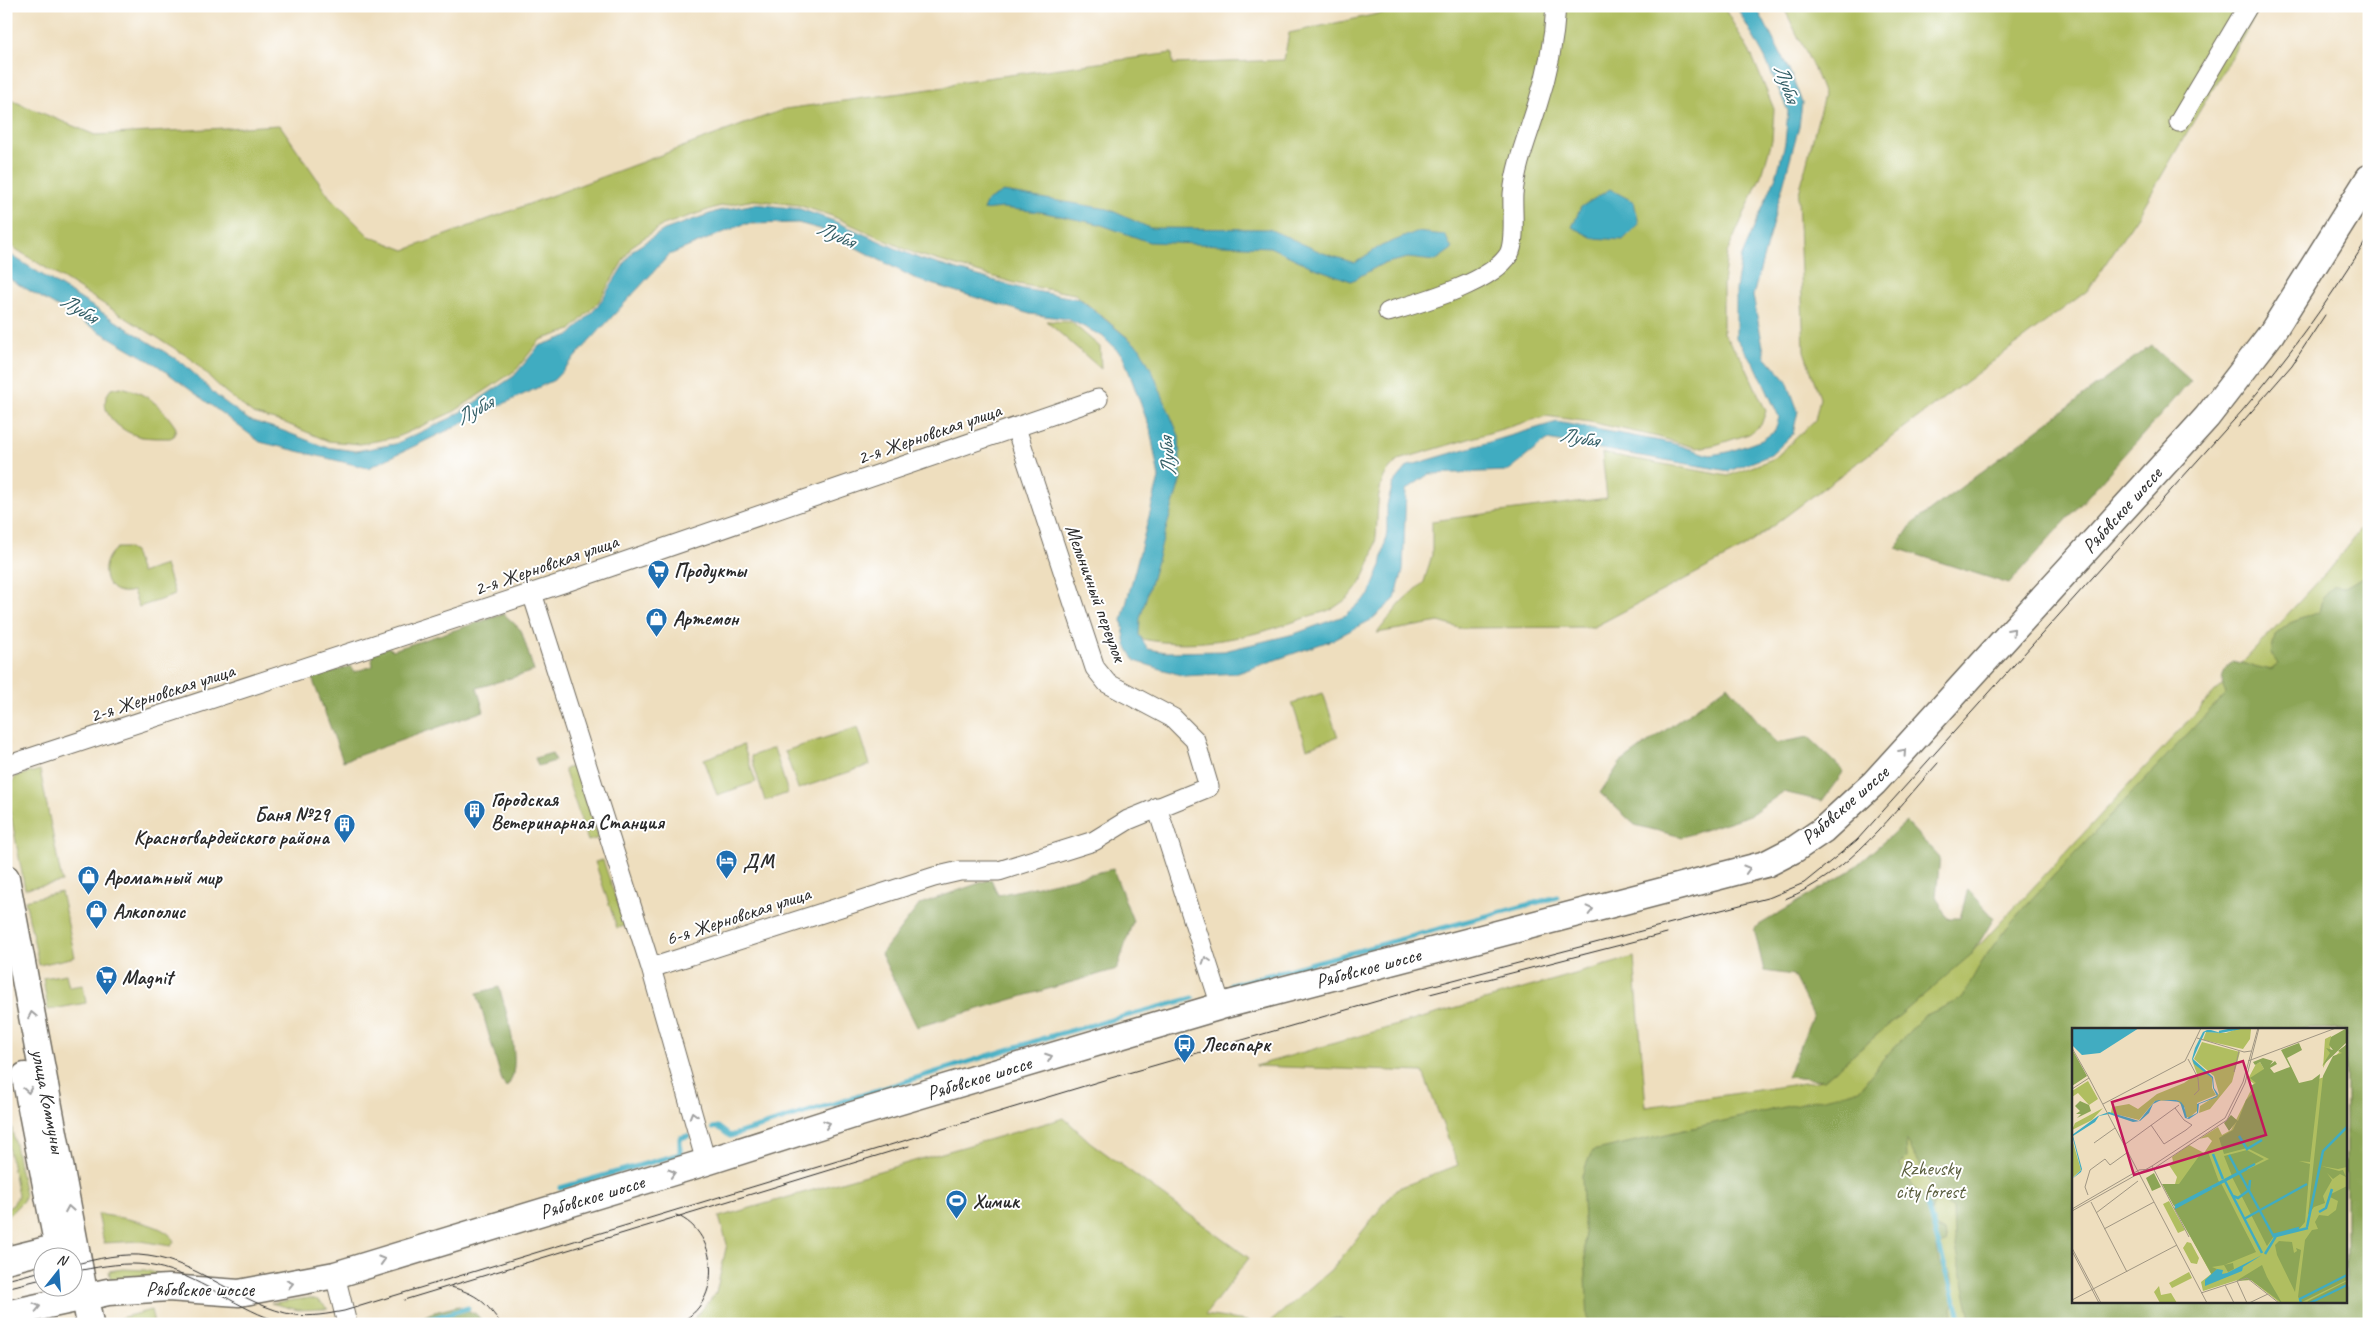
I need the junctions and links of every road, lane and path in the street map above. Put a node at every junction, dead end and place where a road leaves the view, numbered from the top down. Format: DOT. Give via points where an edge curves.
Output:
graph roads {
  1 [pos="1556,6"];
  2 [pos="2248,6"];
  3 [pos="2179,122"];
  4 [pos="2369,178"];
  5 [pos="1388,312"];
  6 [pos="1098,399"];
  7 [pos="1016,428"];
  8 [pos="532,593"];
  9 [pos="6,766"];
  10 [pos="1210,787"];
  11 [pos="1157,807"];
  12 [pos="6,878"];
  13 [pos="9,916"];
  14 [pos="650,968"];
  15 [pos="6,973"];
  16 [pos="1221,1006"];
  17 [pos="706,1162"];
  18 [pos="64,1248"];
  19 [pos="64,1248"];
  20 [pos="32,1257"];
  21 [pos="6,1260"];
  22 [pos="336,1275"];
  23 [pos="73,1302"];
  24 [pos="6,1314"];
  25 [pos="90,1324"];
  26 [pos="346,1324"];
  1 -- 5 [label="street" via="1554,42 1518,165 1509,254 1471,284"];
  2 -- 3 [label="street"];
  16 -- 4 [label="main road, Рябовское шоссе, one-way" via="1766,864 1823,830 1874,783 2206,417 2271,334"];
  6 -- 7 [label="street, 2-я Жерновская улица"];
  7 -- 8 [label="street, 2-я Жерновская улица"];
  7 -- 10 [label="street, Мельничный переулок" via="1095,668 1107,683 1173,718 1195,740"];
  8 -- 9 [label="street, 2-я Жерновская улица"];
  8 -- 14 [label="street, 6-я Жерновская улица"];
  10 -- 11 [label="street, 6-я Жерновская улица"];
  11 -- 14 [label="street, 6-я Жерновская улица" via="1084,844 999,870 960,871 934,877"];
  16 -- 11 [label="street, one-way"];
  12 -- 13 [label="main road, улица Коммуны"];
  18 -- 13 [label="main road, улица Коммуны, one-way"];
  17 -- 14 [label="street, one-way"];
  15 -- 19 [label="main road, улица Коммуны, one-way"];
  17 -- 16 [label="main road, Рябовское шоссе, one-way"];
  22 -- 17 [label="main road, Рябовское шоссе, one-way"];
  20 -- 21 [label="main road"];
  23 -- 22 [label="main road, Рябовское шоссе, one-way" via="140,1288 238,1293"];
  22 -- 26 [label="street"];
  24 -- 23 [label="main road, Рябовское шоссе, one-way"];
  23 -- 25 [label="main road, улица Коммуны"];
}
